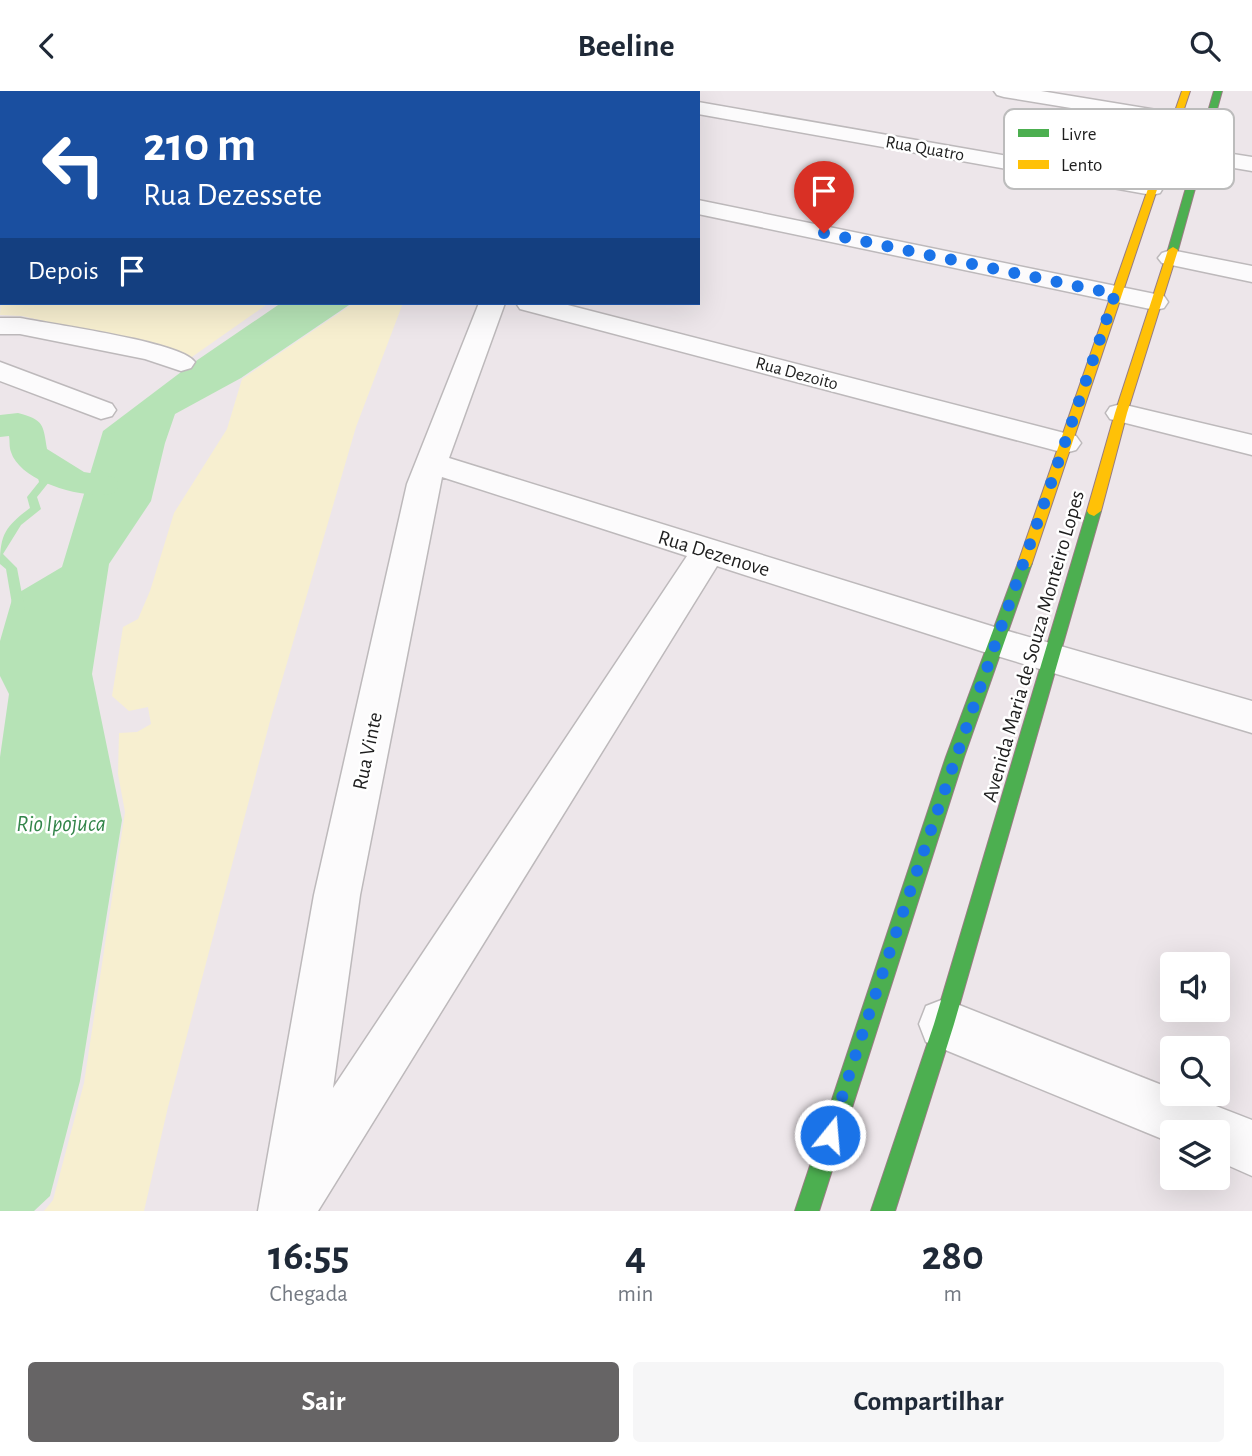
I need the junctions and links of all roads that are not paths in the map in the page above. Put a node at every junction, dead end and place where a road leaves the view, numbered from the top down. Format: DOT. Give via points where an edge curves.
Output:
graph roads {
  1 [pos="1004,91"];
  2 [pos="1186,91"];
  3 [pos="1218,91"];
  4 [pos="700,108"];
  5 [pos="1114,109"];
  6 [pos="1179,109"];
  7 [pos="1213,109"];
  8 [pos="1234,161"];
  9 [pos="1004,162"];
  10 [pos="1252,164"];
  11 [pos="1152,189"];
  12 [pos="1191,189"];
  13 [pos="700,207"];
  14 [pos="1171,258"];
  15 [pos="1252,274"];
  16 [pos="1115,294"];
  17 [pos="1155,302"];
  18 [pos="491,305"];
  19 [pos="537,305"];
  20 [pos="0,326"];
  21 [pos="181,362"];
  22 [pos="0,371"];
  23 [pos="101,410"];
  24 [pos="1121,414"];
  25 [pos="1065,443"];
  26 [pos="1252,445"];
  27 [pos="431,463"];
  28 [pos="709,551"];
  29 [pos="998,642"];
  30 [pos="1053,657"];
  31 [pos="1252,717"];
  32 [pos="943,1024"];
  33 [pos="1183,1120"];
  34 [pos="1230,1139"];
  35 [pos="1252,1148"];
  36 [pos="287,1209"];
  37 [pos="807,1211"];
  38 [pos="883,1211"];
  1 -- 5 [label="street"];
  2 -- 6 [label="street, Avenida Maria de Souza Monteiro Lopes"];
  3 -- 7 [label="street, Avenida Maria de Souza Monteiro Lopes"];
  4 -- 9 [label="street, Rua Quatro"];
  8 -- 10 [label="street"];
  11 -- 16 [label="street, Avenida Maria de Souza Monteiro Lopes"];
  12 -- 14 [label="street, Avenida Maria de Souza Monteiro Lopes"];
  13 -- 16 [label="street"];
  14 -- 15 [label="street"];
  14 -- 17 [label="street, Avenida Maria de Souza Monteiro Lopes"];
  16 -- 17 [label="street"];
  16 -- 25 [label="street, Avenida Maria de Souza Monteiro Lopes"];
  17 -- 24 [label="street, Avenida Maria de Souza Monteiro Lopes"];
  18 -- 27 [label="street, Rua Vinte"];
  19 -- 25 [label="street, Rua Dezoito"];
  20 -- 21 [label="street" via="152,352"];
  22 -- 23 [label="street"];
  24 -- 26 [label="street"];
  24 -- 30 [label="street, Avenida Maria de Souza Monteiro Lopes"];
  25 -- 29 [label="street, Avenida Maria de Souza Monteiro Lopes"];
  27 -- 28 [label="street, Rua Dezenove"];
  27 -- 36 [label="street, Rua Vinte" via="337,895"];
  28 -- 29 [label="street, Rua Dezenove"];
  28 -- 36 [label="street"];
  29 -- 30 [label="street, Rua Dezenove"];
  29 -- 37 [label="street, Avenida Maria de Souza Monteiro Lopes" via="955,757"];
  30 -- 31 [label="street, Rua Dezenove"];
  30 -- 32 [label="street, Avenida Maria de Souza Monteiro Lopes"];
  32 -- 33 [label="street"];
  32 -- 38 [label="street, Avenida Maria de Souza Monteiro Lopes"];
  34 -- 35 [label="street"];
}
